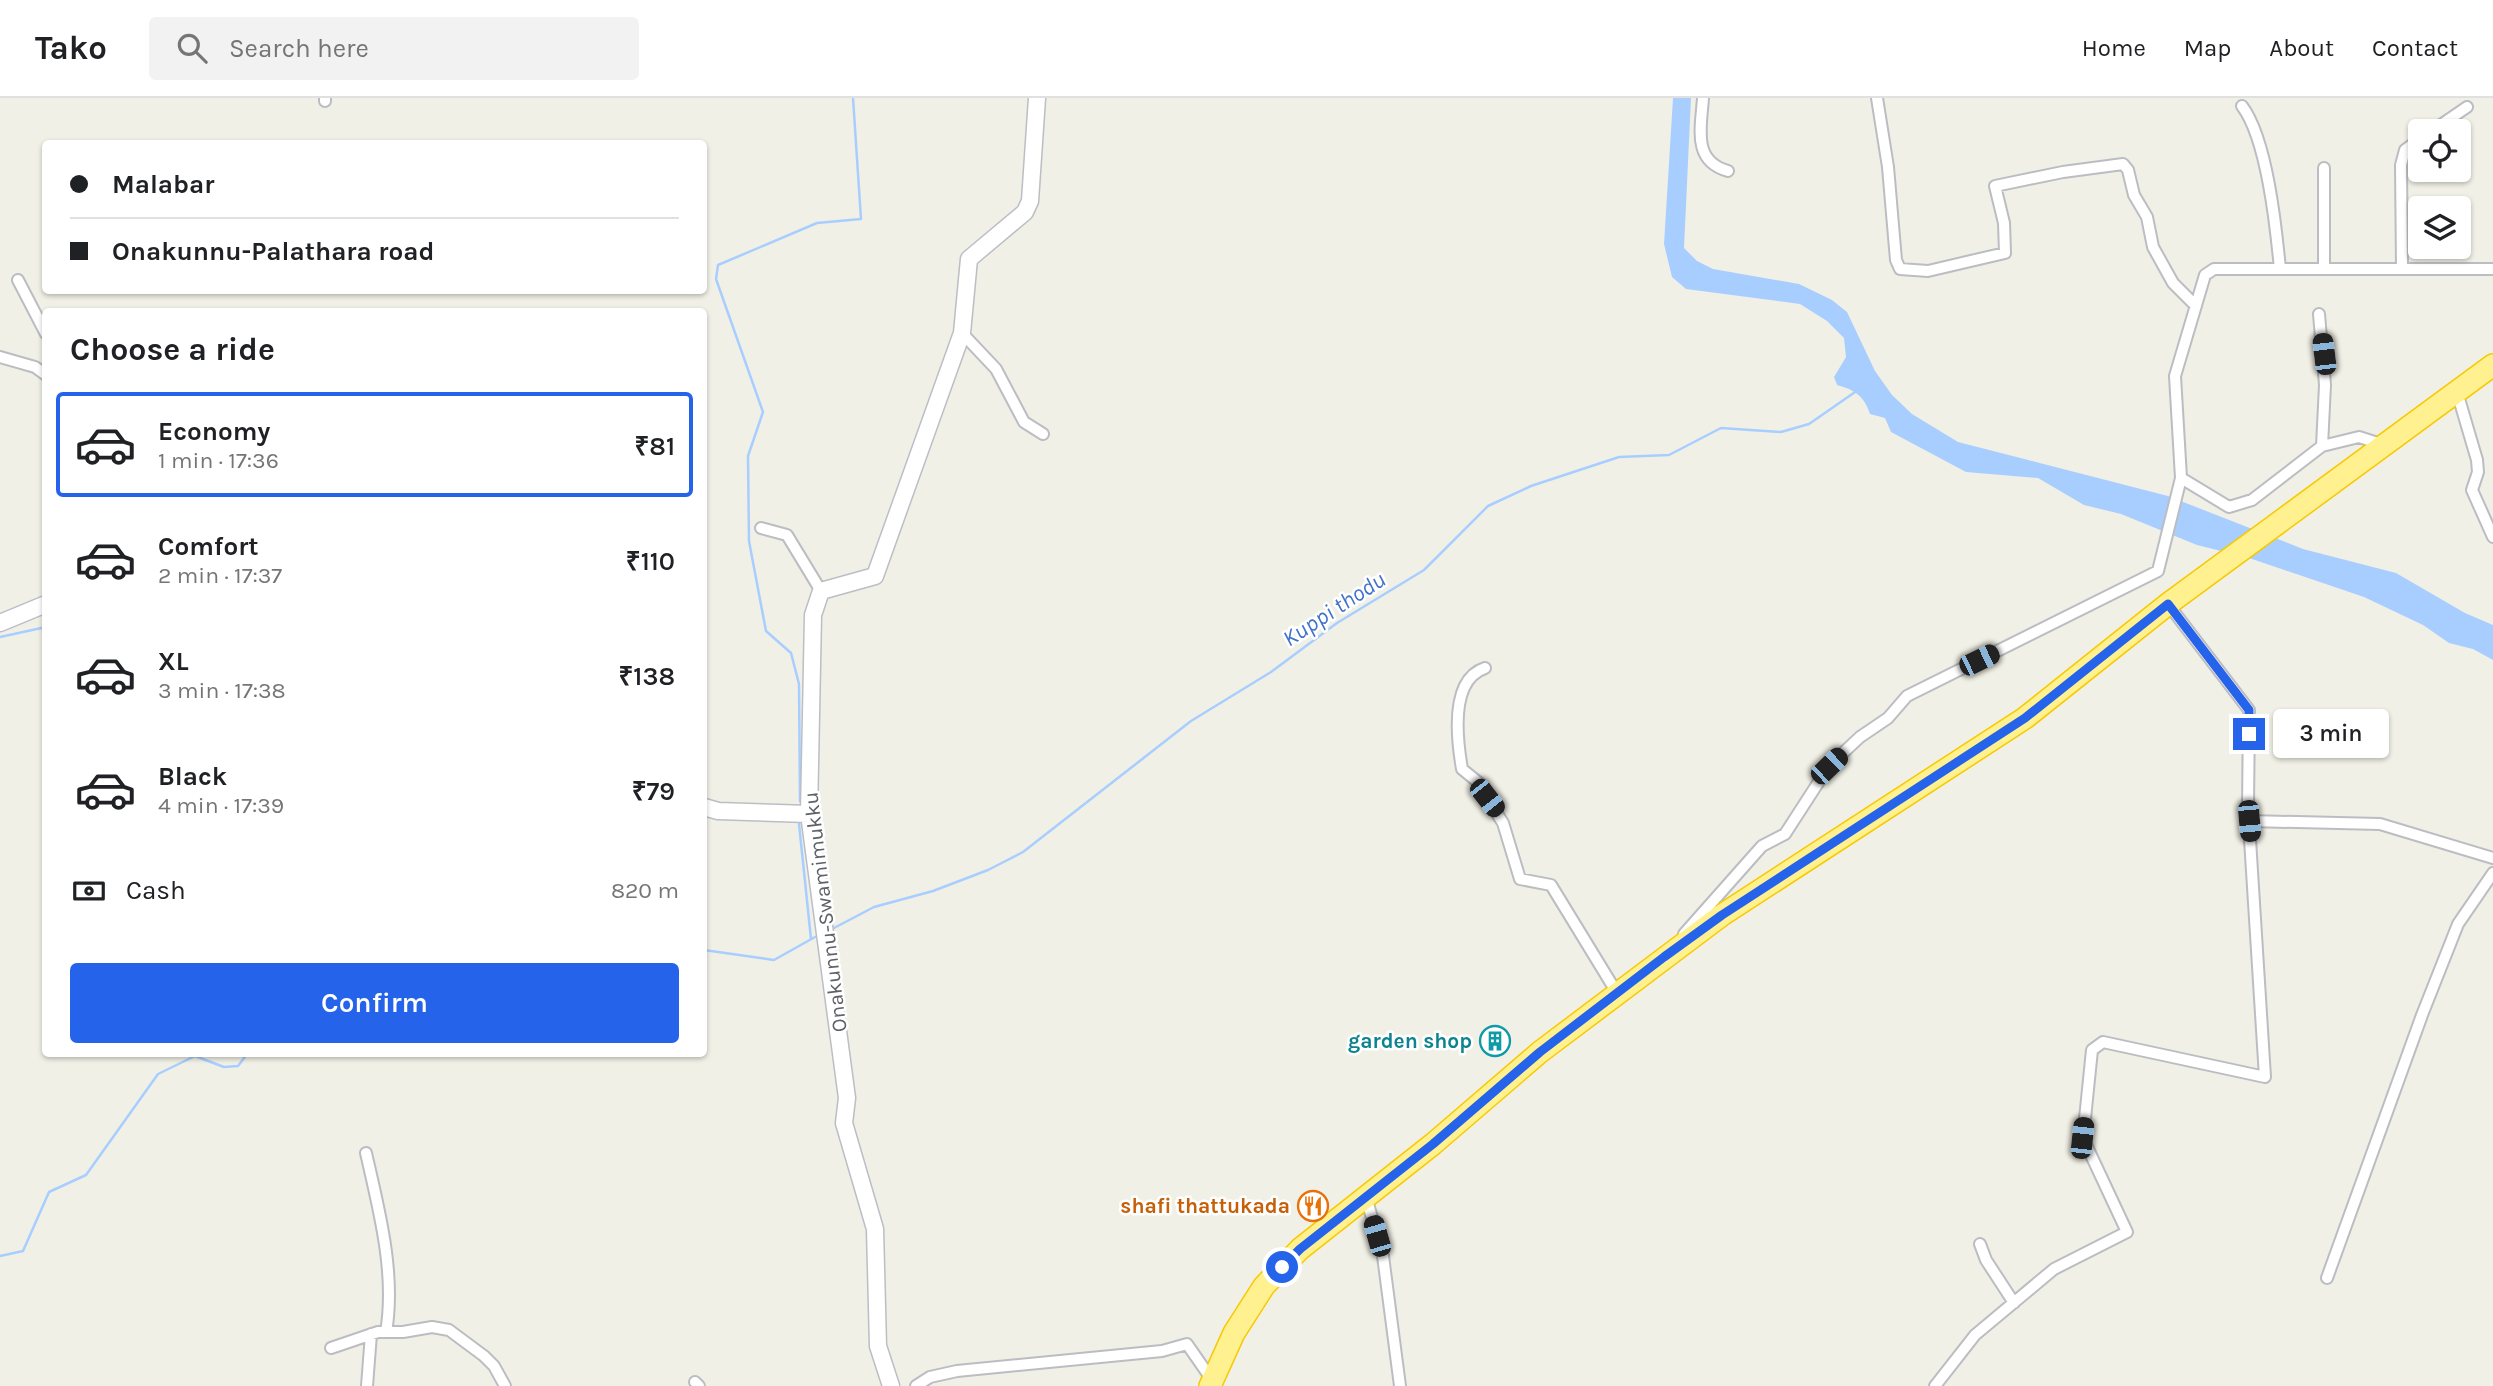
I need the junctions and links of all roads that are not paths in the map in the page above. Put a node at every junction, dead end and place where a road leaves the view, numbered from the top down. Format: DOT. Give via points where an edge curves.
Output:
graph roads {
  1 [pos="1037,98"];
  2 [pos="1703,98"];
  3 [pos="1877,98"];
  4 [pos="2242,106"];
  5 [pos="2467,107"];
  6 [pos="2450,119"];
  7 [pos="2408,148"];
  8 [pos="2324,168"];
  9 [pos="1728,171"];
  10 [pos="2324,268"];
  11 [pos="2402,268"];
  12 [pos="2280,269"];
  13 [pos="2493,269"];
  14 [pos="18,280"];
  15 [pos="2196,306"];
  16 [pos="2319,314"];
  17 [pos="42,326"];
  18 [pos="962,333"];
  19 [pos="0,357"];
  20 [pos="2493,365"];
  21 [pos="42,372"];
  22 [pos="2457,392"];
  23 [pos="1043,434"];
  24 [pos="2384,445"];
  25 [pos="2322,446"];
  26 [pos="2181,478"];
  27 [pos="761,528"];
  28 [pos="2493,537"];
  29 [pos="821,591"];
  30 [pos="2168,604"];
  31 [pos="42,606"];
  32 [pos="0,623"];
  33 [pos="1485,668"];
  34 [pos="707,808"];
  35 [pos="809,814"];
  36 [pos="2249,821"];
  37 [pos="2493,858"];
  38 [pos="2493,873"];
  39 [pos="1664,957"];
  40 [pos="1617,993"];
  41 [pos="366,1153"];
  42 [pos="1366,1197"];
  43 [pos="1980,1244"];
  44 [pos="2327,1278"];
  45 [pos="2014,1303"];
  46 [pos="386,1332"];
  47 [pos="371,1334"];
  48 [pos="331,1348"];
  49 [pos="1209,1384"];
  50 [pos="367,1386"];
  51 [pos="505,1386"];
  52 [pos="891,1386"];
  53 [pos="915,1386"];
  54 [pos="1400,1386"];
  55 [pos="1935,1386"];
  1 -- 18 [label="street" via="1030,201 1025,212 969,259"];
  2 -- 9 [label="street" via="1700,148 1709,164"];
  3 -- 15 [label="street" via="1900,269 1928,271 2005,253 1994,186 2123,164 2147,217 2153,247 2173,284"];
  4 -- 12 [label="street" via="2257,140 2276,218"];
  5 -- 6 [label="street"];
  7 -- 11 [label="street" via="2401,165"];
  8 -- 10 [label="street"];
  10 -- 11 [label="street"];
  10 -- 12 [label="street"];
  11 -- 13 [label="street"];
  12 -- 15 [label="street" via="2214,269 2205,275"];
  14 -- 17 [label="street"];
  15 -- 26 [label="street" via="2175,376"];
  16 -- 25 [label="street" via="2325,385"];
  18 -- 23 [label="street" via="996,369 1024,422"];
  18 -- 29 [label="street" via="875,576"];
  19 -- 21 [label="street"];
  20 -- 22 [label="highway"];
  22 -- 24 [label="highway"];
  22 -- 28 [label="street" via="2477,460 2472,490"];
  24 -- 25 [label="street" via="2359,437"];
  24 -- 30 [label="highway"];
  25 -- 26 [label="street" via="2252,500 2229,507"];
  26 -- 39 [label="street" via="2158,571 1907,696 1888,718 1829,766 1785,834 1762,846"];
  27 -- 29 [label="street" via="787,535"];
  29 -- 35 [label="street, Onakunnu-Swamimukku" via="813,615"];
  30 -- 36 [label="street" via="2249,710"];
  30 -- 39 [label="highway" via="2025,718"];
  31 -- 32 [label="street"];
  33 -- 40 [label="street" via="1474,672 1459,705 1462,769 1484,787 1503,823 1520,879 1551,885"];
  34 -- 35 [label="street"];
  35 -- 52 [label="street, Onakunnu-Swamimukku" via="848,1098 844,1123 875,1229 878,1346"];
  36 -- 37 [label="street" via="2380,824"];
  36 -- 45 [label="street" via="2265,1077 2103,1042 2092,1050 2082,1138 2127,1233 2054,1269"];
  38 -- 44 [label="street" via="2454,935"];
  39 -- 40 [label="highway"];
  40 -- 42 [label="highway"];
  41 -- 46 [label="street" via="385,1257 390,1307"];
  42 -- 49 [label="highway" via="1300,1249 1264,1286"];
  42 -- 54 [label="street" via="1383,1256"];
  43 -- 45 [label="street"];
  45 -- 55 [label="street" via="1975,1335"];
  46 -- 47 [label="street"];
  46 -- 51 [label="street" via="432,1327 449,1330 494,1366"];
  47 -- 48 [label="street"];
  47 -- 50 [label="street"];
  49 -- 53 [label="street" via="1187,1344 1161,1351 957,1371"];
}
